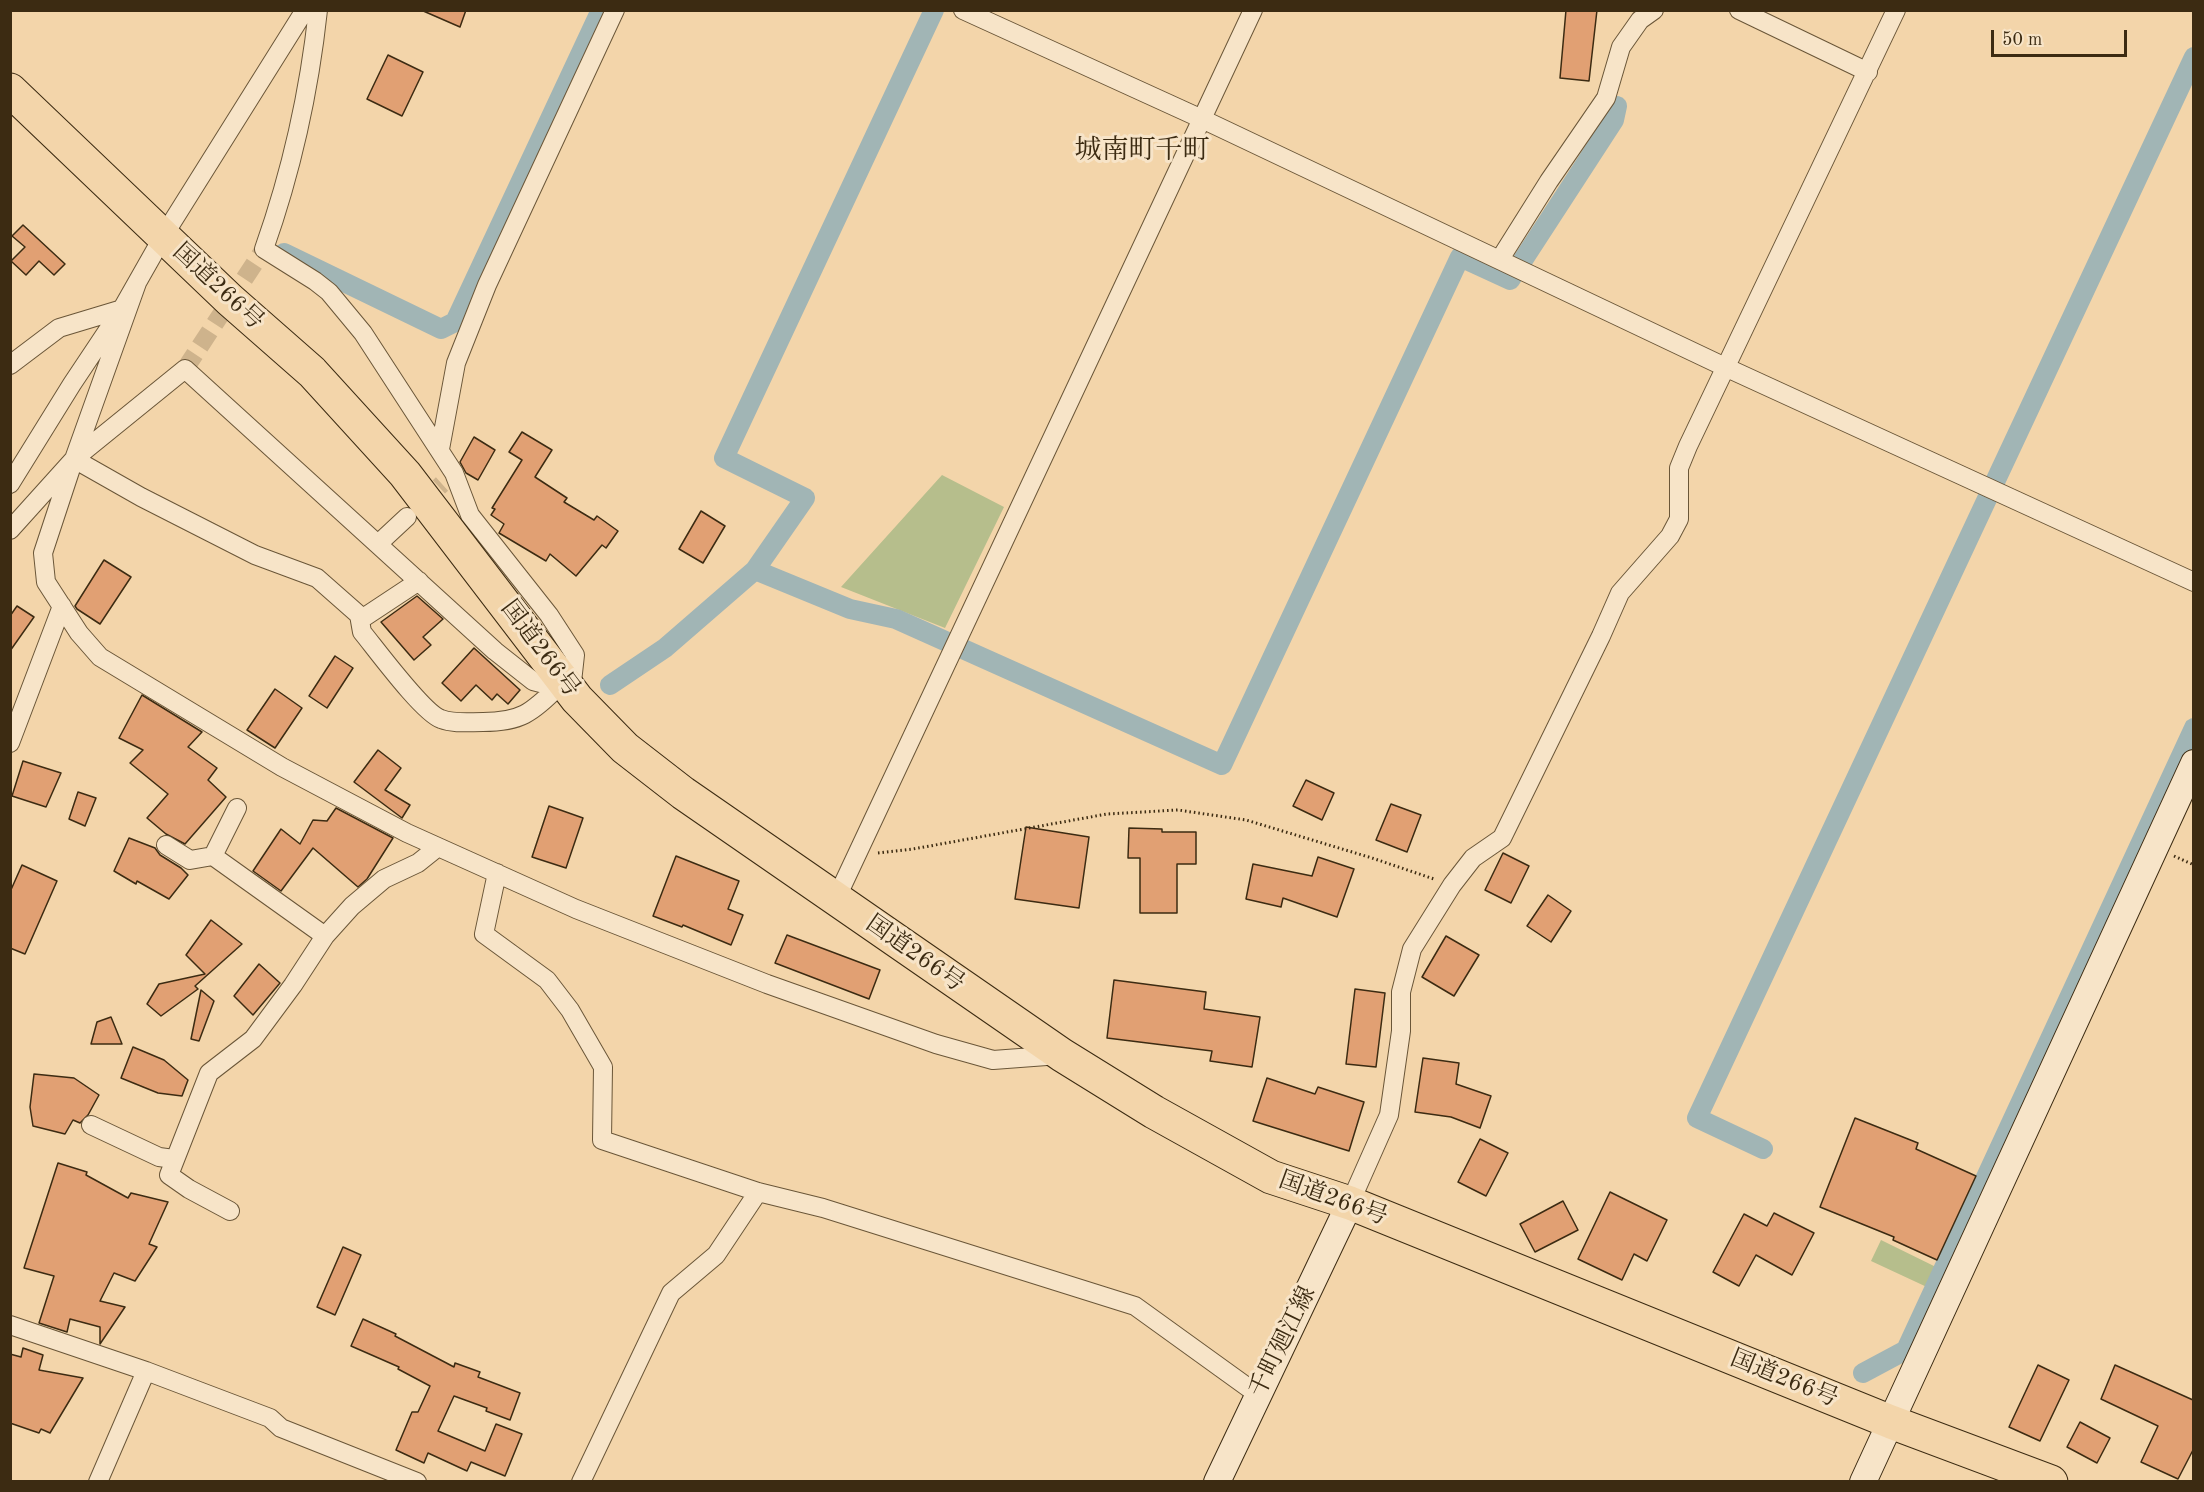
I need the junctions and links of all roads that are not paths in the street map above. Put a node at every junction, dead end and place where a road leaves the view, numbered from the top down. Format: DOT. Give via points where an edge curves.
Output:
graph roads {
  1 [pos="305,10"];
  2 [pos="318,10"];
  3 [pos="615,10"];
  4 [pos="963,10"];
  5 [pos="1253,10"];
  6 [pos="1654,10"];
  7 [pos="1739,10"];
  8 [pos="1896,10"];
  9 [pos="1868,72"];
  10 [pos="10,90"];
  11 [pos="1202,119"];
  12 [pos="159,230"];
  13 [pos="1500,259"];
  14 [pos="137,283"];
  15 [pos="122,309"];
  16 [pos="10,365"];
  17 [pos="1725,367"];
  18 [pos="440,449"];
  19 [pos="74,459"];
  20 [pos="10,484"];
  21 [pos="407,517"];
  22 [pos="10,530"];
  23 [pos="378,544"];
  24 [pos="419,581"];
  25 [pos="2193,582"];
  26 [pos="62,606"];
  27 [pos="360,620"];
  28 [pos="565,689"];
  29 [pos="10,743"];
  30 [pos="2193,762"];
  31 [pos="237,808"];
  32 [pos="166,845"];
  33 [pos="438,847"];
  34 [pos="213,856"];
  35 [pos="497,873"];
  36 [pos="836,899"];
  37 [pos="325,936"];
  38 [pos="1062,1055"];
  39 [pos="91,1125"];
  40 [pos="174,1159"];
  41 [pos="758,1192"];
  42 [pos="1350,1203"];
  43 [pos="230,1211"];
  44 [pos="10,1325"];
  45 [pos="146,1371"];
  46 [pos="1257,1394"];
  47 [pos="1891,1422"];
  48 [pos="98,1482"];
  49 [pos="417,1482"];
  50 [pos="581,1482"];
  51 [pos="1217,1482"];
  52 [pos="1863,1482"];
  53 [pos="2051,1482"];
  1 -- 12 [label="street"];
  2 -- 18 [label="street" via="306,103 281,201 264,249 315,281 340,304"];
  3 -- 18 [label="street" via="487,285 456,363"];
  4 -- 11 [label="street"];
  5 -- 11 [label="street"];
  6 -- 13 [label="street" via="1640,20 1621,47 1606,98"];
  7 -- 9 [label="street"];
  8 -- 9 [label="street"];
  9 -- 17 [label="street"];
  10 -- 12 [label="highway, 国道266号"];
  11 -- 13 [label="street"];
  11 -- 36 [label="street"];
  12 -- 14 [label="street"];
  12 -- 28 [label="highway, 国道266号" via="230,300 312,372 405,474"];
  13 -- 17 [label="street"];
  14 -- 15 [label="street"];
  14 -- 19 [label="street"];
  15 -- 16 [label="street" via="58,328"];
  15 -- 20 [label="street"];
  17 -- 25 [label="street"];
  17 -- 42 [label="street" via="1679,468 1679,519 1670,536 1620,593 1502,838 1473,858 1412,949 1401,992 1401,1030 1389,1115"];
  18 -- 28 [label="street" via="448,478 470,515 549,615 575,655"];
  19 -- 22 [label="street"];
  19 -- 23 [label="street" via="185,369"];
  19 -- 26 [label="street" via="43,553 46,582"];
  19 -- 27 [label="street" via="255,555 317,578"];
  21 -- 23 [label="street"];
  23 -- 24 [label="street"];
  24 -- 27 [label="street"];
  24 -- 28 [label="street" via="533,681"];
  26 -- 29 [label="street"];
  26 -- 33 [label="street" via="100,657 282,767"];
  27 -- 28 [label="street" via="362,632 424,707 440,719 461,723 515,720"];
  28 -- 36 [label="highway, 国道266号" via="634,754 683,793"];
  30 -- 47 [label="street"];
  31 -- 34 [label="street"];
  32 -- 34 [label="street" via="190,860"];
  33 -- 35 [label="street"];
  33 -- 37 [label="street" via="418,863 384,879"];
  34 -- 37 [label="street"];
  35 -- 38 [label="street" via="576,909 767,984 936,1044 993,1060"];
  35 -- 41 [label="street" via="484,934 547,980 570,1010 603,1068 603,1140"];
  36 -- 38 [label="highway, 国道266号"];
  37 -- 40 [label="street" via="253,1039 208,1073"];
  38 -- 42 [label="highway, 国道266号" via="1271,1177"];
  39 -- 40 [label="street" via="159,1157"];
  40 -- 43 [label="street" via="169,1175"];
  41 -- 46 [label="street" via="823,1208 1135,1306"];
  41 -- 50 [label="street" via="716,1255 671,1293"];
  42 -- 46 [label="street, 千町廻江線"];
  42 -- 47 [label="highway, 国道266号"];
  44 -- 45 [label="street"];
  45 -- 48 [label="street"];
  45 -- 49 [label="street" via="270,1418 281,1428"];
  46 -- 51 [label="street, 千町廻江線"];
  47 -- 52 [label="street"];
  47 -- 53 [label="highway, 国道266号"];
}
